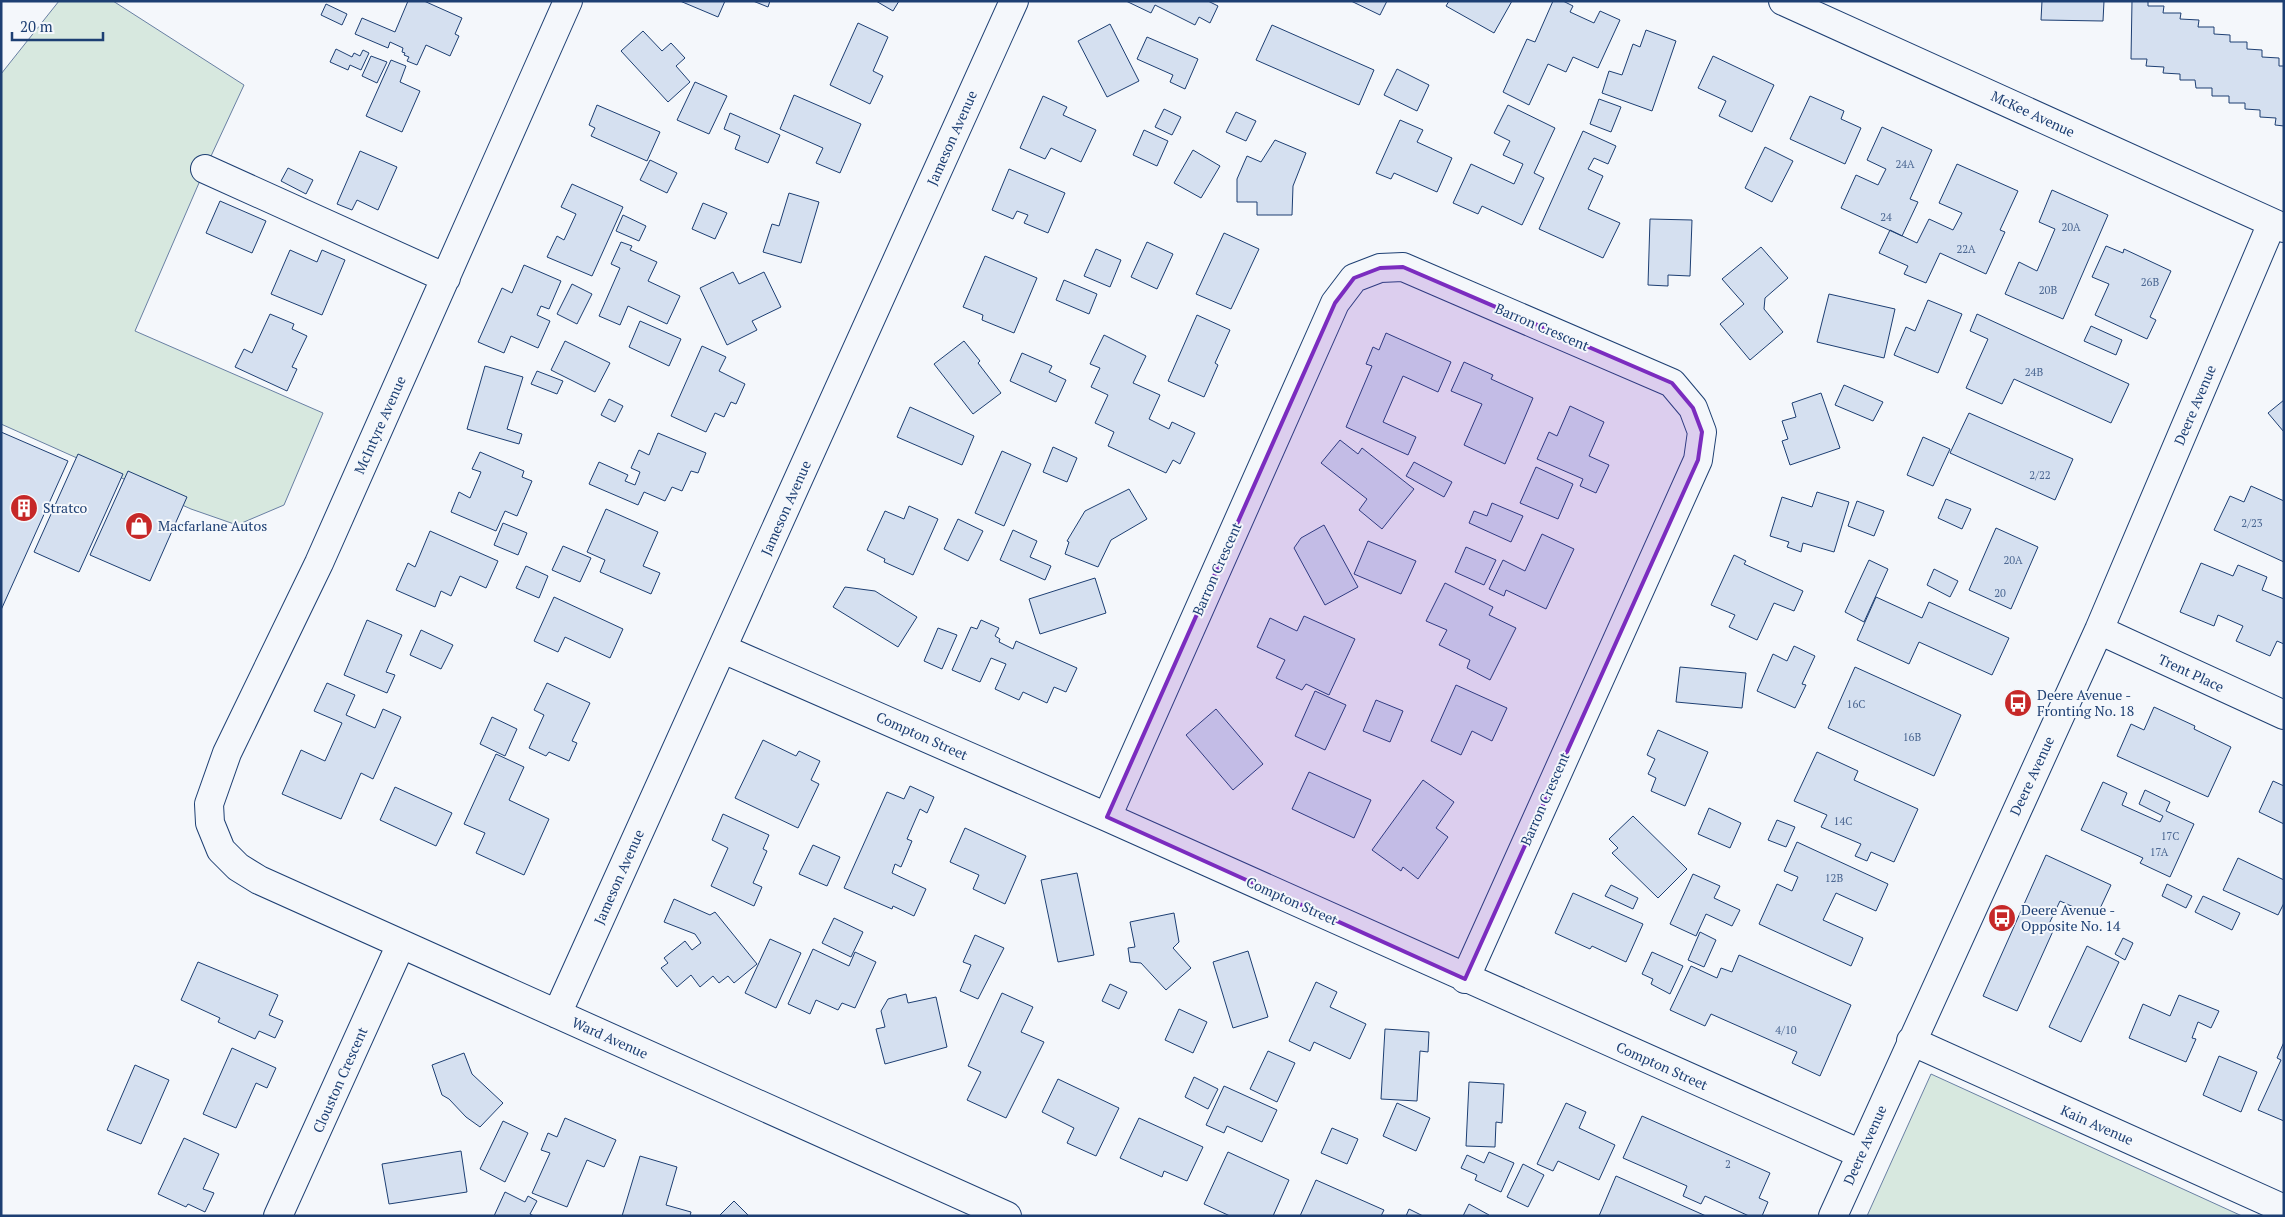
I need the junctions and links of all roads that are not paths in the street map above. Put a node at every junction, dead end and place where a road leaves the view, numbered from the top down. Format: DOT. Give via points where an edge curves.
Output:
graph roads {
  1 [pos="568,1"];
  2 [pos="1014,1"];
  3 [pos="1783,1"];
  4 [pos="204,170"];
  5 [pos="2278,226"];
  6 [pos="446,278"];
  7 [pos="2099,630"];
  8 [pos="723,649"];
  9 [pos="2284,715"];
  10 [pos="1107,817"];
  11 [pos="221,850"];
  12 [pos="401,944"];
  13 [pos="1465,979"];
  14 [pos="557,1014"];
  15 [pos="1911,1041"];
  16 [pos="1861,1154"];
  17 [pos="2284,1209"];
  18 [pos="278,1216"];
  19 [pos="1007,1216"];
  20 [pos="1833,1216"];
  1 -- 6 [label="street, McIntyre Avenue"];
  2 -- 8 [label="street, Jameson Avenue"];
  3 -- 5 [label="street, McKee Avenue"];
  4 -- 6 [label="street"];
  5 -- 7 [label="street, Deere Avenue"];
  6 -- 11 [label="street, McIntyre Avenue" via="319,563 227,753 209,804 210,823"];
  7 -- 9 [label="street, Trent Place"];
  7 -- 15 [label="street, Deere Avenue"];
  8 -- 10 [label="street, Compton Street"];
  8 -- 14 [label="street, Jameson Avenue"];
  10 -- 13 [label="street, Compton Street"];
  10 -- 13 [label="street, Barron Crescent" via="1335,303 1354,278 1380,268 1403,267 1672,384 1694,408 1702,432 1698,460"];
  11 -- 12 [label="street, Ward Avenue" via="238,867 259,880"];
  12 -- 14 [label="street, Ward Avenue"];
  12 -- 18 [label="street, Clouston Crescent"];
  13 -- 16 [label="street, Compton Street"];
  14 -- 19 [label="street, Ward Avenue"];
  15 -- 16 [label="street, Deere Avenue"];
  15 -- 17 [label="street, Kain Avenue"];
  16 -- 20 [label="street, Deere Avenue"];
}
